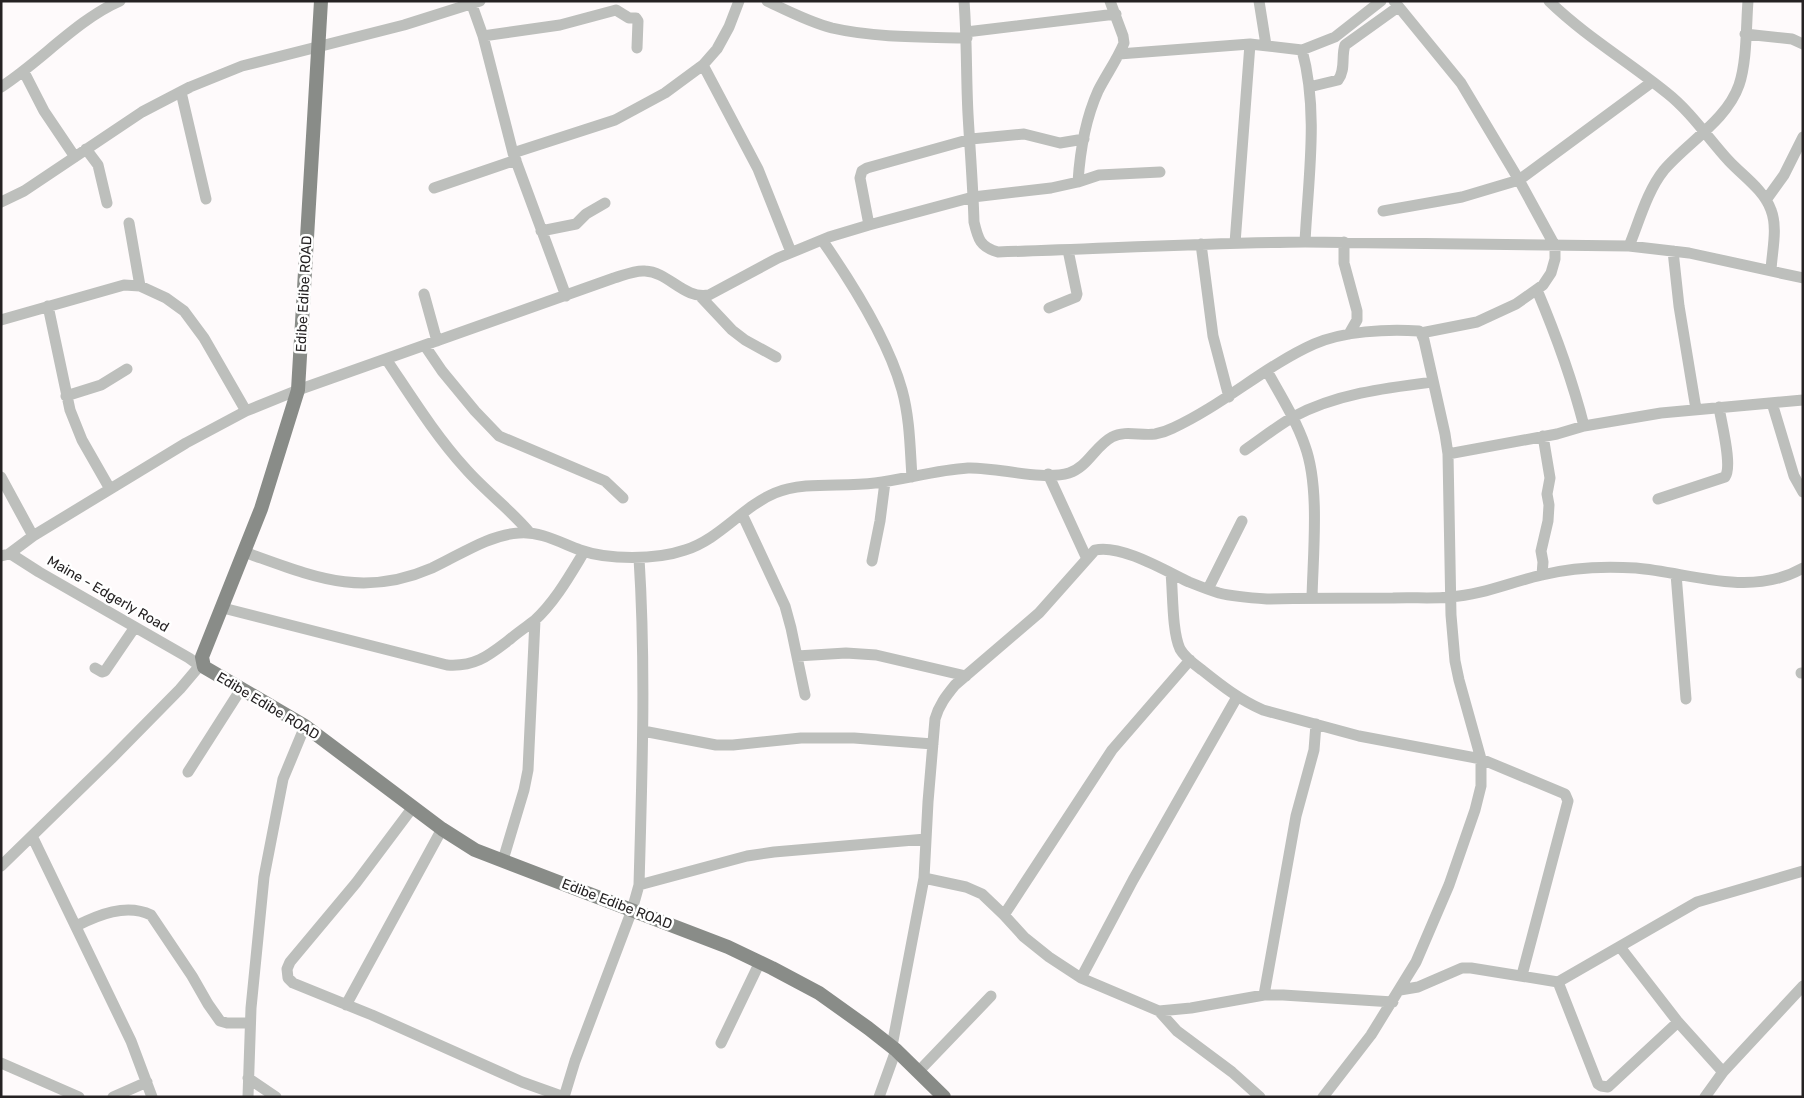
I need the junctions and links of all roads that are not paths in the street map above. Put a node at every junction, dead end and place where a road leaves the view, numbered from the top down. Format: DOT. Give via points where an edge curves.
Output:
graph roads {
  1 [pos="120,1"];
  2 [pos="322,1"];
  3 [pos="739,1"];
  4 [pos="767,1"];
  5 [pos="964,1"];
  6 [pos="1110,1"];
  7 [pos="1259,1"];
  8 [pos="1381,1"];
  9 [pos="1550,1"];
  10 [pos="1748,1"];
  11 [pos="476,3"];
  12 [pos="1396,4"];
  13 [pos="1116,14"];
  14 [pos="1745,34"];
  15 [pos="967,35"];
  16 [pos="483,36"];
  17 [pos="1250,44"];
  18 [pos="1803,44"];
  19 [pos="1266,45"];
  20 [pos="318,47"];
  21 [pos="638,48"];
  22 [pos="1302,50"];
  23 [pos="1119,54"];
  24 [pos="703,65"];
  25 [pos="24,72"];
  26 [pos="1652,82"];
  27 [pos="1,87"];
  28 [pos="1309,88"];
  29 [pos="181,92"];
  30 [pos="1704,132"];
  31 [pos="1803,137"];
  32 [pos="971,138"];
  33 [pos="1084,139"];
  34 [pos="86,149"];
  35 [pos="514,156"];
  36 [pos="75,157"];
  37 [pos="1160,172"];
  38 [pos="1519,180"];
  39 [pos="1078,182"];
  40 [pos="434,188"];
  41 [pos="973,197"];
  42 [pos="206,199"];
  43 [pos="1766,200"];
  44 [pos="1,202"];
  45 [pos="108,203"];
  46 [pos="605,203"];
  47 [pos="1384,211"];
  48 [pos="129,223"];
  49 [pos="868,225"];
  50 [pos="541,231"];
  51 [pos="822,240"];
  52 [pos="1305,242"];
  53 [pos="1344,242"];
  54 [pos="1235,243"];
  55 [pos="1201,244"];
  56 [pos="1555,246"];
  57 [pos="1629,246"];
  58 [pos="1068,250"];
  59 [pos="1673,251"];
  60 [pos="791,252"];
  61 [pos="1771,270"];
  62 [pos="1803,278"];
  63 [pos="140,286"];
  64 [pos="1537,290"];
  65 [pos="424,294"];
  66 [pos="566,296"];
  67 [pos="701,296"];
  68 [pos="48,306"];
  69 [pos="1049,308"];
  70 [pos="1,320"];
  71 [pos="1421,333"];
  72 [pos="1349,334"];
  73 [pos="437,341"];
  74 [pos="425,346"];
  75 [pos="776,357"];
  76 [pos="386,360"];
  77 [pos="127,369"];
  78 [pos="1267,371"];
  79 [pos="1433,382"];
  80 [pos="298,390"];
  81 [pos="66,396"];
  82 [pos="1229,397"];
  83 [pos="1803,400"];
  84 [pos="1772,404"];
  85 [pos="1718,407"];
  86 [pos="1696,409"];
  87 [pos="246,411"];
  88 [pos="1293,417"];
  89 [pos="1584,426"];
  90 [pos="1543,436"];
  91 [pos="1245,450"];
  92 [pos="1448,454"];
  93 [pos="1048,474"];
  94 [pos="1,477"];
  95 [pos="912,477"];
  96 [pos="884,482"];
  97 [pos="110,489"];
  98 [pos="1803,492"];
  99 [pos="623,498"];
  100 [pos="1658,499"];
  101 [pos="742,514"];
  102 [pos="1242,521"];
  103 [pos="530,533"];
  104 [pos="33,536"];
  105 [pos="244,552"];
  106 [pos="584,552"];
  107 [pos="5,555"];
  108 [pos="639,558"];
  109 [pos="1087,559"];
  110 [pos="872,561"];
  111 [pos="1803,568"];
  112 [pos="1171,573"];
  113 [pos="1676,574"];
  114 [pos="1542,575"];
  115 [pos="1208,589"];
  116 [pos="1451,597"];
  117 [pos="1312,598"];
  118 [pos="223,608"];
  119 [pos="535,620"];
  120 [pos="135,627"];
  121 [pos="797,656"];
  122 [pos="1190,660"];
  123 [pos="201,664"];
  124 [pos="95,668"];
  125 [pos="966,676"];
  126 [pos="241,689"];
  127 [pos="805,695"];
  128 [pos="1237,697"];
  129 [pos="1686,699"];
  130 [pos="1316,724"];
  131 [pos="305,726"];
  132 [pos="643,731"];
  133 [pos="933,744"];
  134 [pos="1481,760"];
  135 [pos="188,772"];
  136 [pos="413,807"];
  137 [pos="442,829"];
  138 [pos="32,836"];
  139 [pos="926,839"];
  140 [pos="503,860"];
  141 [pos="1,866"];
  142 [pos="1803,871"];
  143 [pos="924,878"];
  144 [pos="639,885"];
  145 [pos="632,910"];
  146 [pos="1004,915"];
  147 [pos="76,926"];
  148 [pos="1620,947"];
  149 [pos="760,962"];
  150 [pos="1522,975"];
  151 [pos="1082,978"];
  152 [pos="1558,982"];
  153 [pos="1803,986"];
  154 [pos="1400,990"];
  155 [pos="1264,995"];
  156 [pos="991,996"];
  157 [pos="1392,1002"];
  158 [pos="346,1005"];
  159 [pos="1159,1011"];
  160 [pos="1678,1022"];
  161 [pos="250,1023"];
  162 [pos="721,1043"];
  163 [pos="894,1048"];
  164 [pos="1,1063"];
  165 [pos="919,1071"];
  166 [pos="1723,1072"];
  167 [pos="248,1078"];
  168 [pos="147,1082"];
  169 [pos="79,1097"];
  170 [pos="113,1097"];
  171 [pos="152,1097"];
  172 [pos="248,1097"];
  173 [pos="276,1097"];
  174 [pos="564,1097"];
  175 [pos="878,1097"];
  176 [pos="944,1097"];
  177 [pos="1260,1097"];
  178 [pos="1323,1097"];
  179 [pos="1705,1097"];
  1 -- 25 [label="street" via="89,19"];
  2 -- 20 [label="main road, Edibe Edibe ROAD"];
  3 -- 24 [label="street" via="717,49"];
  4 -- 15 [label="street" via="831,28 886,37"];
  5 -- 15 [label="street"];
  6 -- 13 [label="street"];
  7 -- 19 [label="street"];
  8 -- 22 [label="street" via="1335,36"];
  9 -- 26 [label="street"];
  10 -- 14 [label="street"];
  11 -- 16 [label="street"];
  11 -- 20 [label="street"];
  12 -- 28 [label="street" via="1345,45 1343,70 1338,80"];
  12 -- 38 [label="street" via="1461,83"];
  13 -- 15 [label="street"];
  13 -- 23 [label="street" via="1124,43"];
  14 -- 18 [label="street" via="1792,39"];
  14 -- 30 [label="street" via="1739,84 1734,96"];
  15 -- 32 [label="street"];
  16 -- 21 [label="street" via="560,24 616,10 638,21"];
  16 -- 35 [label="street"];
  17 -- 19 [label="street"];
  17 -- 23 [label="street"];
  17 -- 54 [label="street"];
  19 -- 22 [label="street"];
  20 -- 29 [label="street" via="242,66"];
  20 -- 80 [label="main road, Edibe Edibe ROAD"];
  22 -- 28 [label="street"];
  23 -- 33 [label="street" via="1098,92 1087,120"];
  24 -- 35 [label="street" via="665,93 615,120"];
  24 -- 60 [label="street" via="758,169"];
  25 -- 27 [label="street"];
  25 -- 36 [label="street" via="44,111"];
  26 -- 30 [label="street"];
  26 -- 38 [label="street"];
  28 -- 52 [label="street" via="1311,126"];
  29 -- 34 [label="street" via="142,112"];
  29 -- 42 [label="street"];
  30 -- 43 [label="street"];
  30 -- 57 [label="street" via="1657,181"];
  31 -- 43 [label="street" via="1784,175"];
  32 -- 33 [label="street" via="1024,134 1060,143"];
  32 -- 41 [label="street"];
  32 -- 49 [label="street" via="862,171 860,178"];
  33 -- 39 [label="street"];
  34 -- 36 [label="street"];
  34 -- 45 [label="street" via="98,165"];
  35 -- 40 [label="street"];
  35 -- 50 [label="street"];
  36 -- 44 [label="street"];
  37 -- 39 [label="street" via="1098,175"];
  38 -- 47 [label="street" via="1462,197"];
  38 -- 56 [label="street"];
  39 -- 41 [label="street"];
  41 -- 49 [label="street"];
  41 -- 58 [label="street" via="977,235 990,250"];
  43 -- 61 [label="street" via="1773,215 1774,229"];
  46 -- 50 [label="street" via="576,224"];
  48 -- 63 [label="street"];
  49 -- 51 [label="street"];
  50 -- 66 [label="street"];
  51 -- 60 [label="street"];
  51 -- 95 [label="street" via="849,278 898,377 905,404"];
  52 -- 53 [label="street"];
  52 -- 54 [label="street"];
  53 -- 56 [label="street"];
  53 -- 72 [label="street" via="1344,263 1357,311 1357,320"];
  54 -- 55 [label="street"];
  55 -- 58 [label="street"];
  55 -- 82 [label="street" via="1213,336"];
  56 -- 57 [label="street"];
  56 -- 64 [label="street" via="1551,273"];
  57 -- 59 [label="street"];
  58 -- 69 [label="street" via="1077,294"];
  59 -- 61 [label="street"];
  59 -- 86 [label="street"];
  60 -- 67 [label="street" via="709,295"];
  61 -- 62 [label="street"];
  63 -- 68 [label="street" via="124,285"];
  63 -- 87 [label="street" via="184,311 204,338"];
  64 -- 71 [label="street" via="1516,304 1476,322"];
  64 -- 89 [label="street" via="1570,375"];
  65 -- 73 [label="street"];
  66 -- 67 [label="street" via="646,270"];
  66 -- 73 [label="street"];
  67 -- 75 [label="street" via="732,330"];
  68 -- 70 [label="street"];
  68 -- 81 [label="street"];
  71 -- 72 [label="street"];
  71 -- 79 [label="street"];
  72 -- 78 [label="street" via="1314,344"];
  73 -- 74 [label="street"];
  74 -- 76 [label="street"];
  74 -- 99 [label="street" via="442,371 499,436 604,481"];
  76 -- 80 [label="street"];
  76 -- 103 [label="street" via="454,456"];
  77 -- 81 [label="street" via="101,385"];
  78 -- 82 [label="street"];
  78 -- 88 [label="street"];
  79 -- 88 [label="street" via="1357,393"];
  79 -- 92 [label="street"];
  80 -- 87 [label="street"];
  80 -- 105 [label="main road, Edibe Edibe ROAD" via="261,509"];
  81 -- 97 [label="street" via="82,440"];
  82 -- 93 [label="street" via="1164,432 1116,435 1072,472"];
  83 -- 84 [label="street"];
  84 -- 85 [label="street"];
  84 -- 98 [label="street" via="1794,476"];
  85 -- 86 [label="street"];
  85 -- 100 [label="street" via="1728,474"];
  86 -- 89 [label="street"];
  87 -- 97 [label="street"];
  88 -- 91 [label="street"];
  88 -- 117 [label="street" via="1306,447 1313,482"];
  89 -- 90 [label="street"];
  90 -- 92 [label="street"];
  90 -- 114 [label="street" via="1550,478 1548,521 1541,551"];
  92 -- 116 [label="street"];
  93 -- 95 [label="street" via="966,468"];
  93 -- 109 [label="street"];
  94 -- 104 [label="street"];
  95 -- 96 [label="street"];
  96 -- 101 [label="street" via="806,486 776,492"];
  96 -- 110 [label="street"];
  97 -- 104 [label="street"];
  101 -- 108 [label="street" via="687,550"];
  101 -- 121 [label="street" via="785,606"];
  102 -- 115 [label="street"];
  103 -- 105 [label="street" via="501,536 410,577 375,584 312,575"];
  103 -- 106 [label="street"];
  104 -- 107 [label="street"];
  105 -- 118 [label="main road, Edibe Edibe ROAD"];
  106 -- 108 [label="street"];
  106 -- 119 [label="street" via="567,580"];
  107 -- 120 [label="street, Maine - Edgerly Road"];
  108 -- 132 [label="street"];
  109 -- 112 [label="street" via="1095,550 1110,549"];
  109 -- 125 [label="street" via="1039,613"];
  111 -- 113 [label="street" via="1780,578 1759,582 1727,582"];
  112 -- 115 [label="street"];
  112 -- 122 [label="street" via="1176,635 1180,648"];
  113 -- 114 [label="street" via="1608,566"];
  113 -- 129 [label="street"];
  114 -- 116 [label="street" via="1496,589"];
  115 -- 117 [label="street" via="1240,597"];
  116 -- 117 [label="street"];
  116 -- 134 [label="street" via="1455,661"];
  118 -- 119 [label="street" via="455,666 488,656"];
  118 -- 123 [label="main road, Edibe Edibe ROAD"];
  119 -- 140 [label="street" via="528,770"];
  120 -- 123 [label="street, Maine - Edgerly Road"];
  120 -- 124 [label="street" via="105,671"];
  121 -- 125 [label="street" via="876,655"];
  121 -- 127 [label="street"];
  122 -- 128 [label="street"];
  122 -- 146 [label="street" via="1112,750"];
  123 -- 126 [label="main road, Edibe Edibe ROAD"];
  123 -- 138 [label="street" via="180,689"];
  125 -- 133 [label="street" via="938,708"];
  126 -- 131 [label="main road, Edibe Edibe ROAD"];
  126 -- 135 [label="street"];
  128 -- 130 [label="street" via="1263,710"];
  128 -- 151 [label="street" via="1133,880"];
  130 -- 134 [label="street" via="1359,736"];
  130 -- 155 [label="street" via="1314,750 1296,816"];
  131 -- 136 [label="main road, Edibe Edibe ROAD"];
  131 -- 161 [label="street" via="283,779 264,877"];
  132 -- 133 [label="street" via="716,745 801,738"];
  132 -- 144 [label="street"];
  133 -- 139 [label="street"];
  134 -- 150 [label="street" via="1568,797"];
  134 -- 154 [label="street" via="1479,796 1452,877 1428,937"];
  136 -- 137 [label="main road, Edibe Edibe ROAD"];
  136 -- 158 [label="street" via="356,883 290,962 287,970 288,978 294,982"];
  137 -- 140 [label="main road, Edibe Edibe ROAD" via="475,850"];
  137 -- 158 [label="street"];
  138 -- 141 [label="street"];
  138 -- 147 [label="street"];
  139 -- 143 [label="street"];
  139 -- 144 [label="street" via="747,856"];
  140 -- 145 [label="main road, Edibe Edibe ROAD"];
  142 -- 148 [label="street" via="1697,902"];
  143 -- 146 [label="street" via="966,886 982,894"];
  143 -- 163 [label="street"];
  144 -- 145 [label="street"];
  145 -- 149 [label="main road, Edibe Edibe ROAD"];
  145 -- 174 [label="street"];
  146 -- 151 [label="street" via="1024,937"];
  147 -- 161 [label="street" via="123,911 151,915 220,1020"];
  147 -- 168 [label="street"];
  148 -- 152 [label="street"];
  148 -- 160 [label="street"];
  149 -- 162 [label="street"];
  149 -- 163 [label="main road, Edibe Edibe ROAD" via="819,993"];
  150 -- 152 [label="street"];
  150 -- 154 [label="street" via="1462,968 1430,983"];
  151 -- 159 [label="street"];
  152 -- 160 [label="street" via="1600,1086 1608,1087"];
  153 -- 166 [label="street"];
  154 -- 157 [label="street"];
  155 -- 157 [label="street"];
  155 -- 159 [label="street"];
  156 -- 165 [label="street"];
  157 -- 178 [label="street"];
  158 -- 174 [label="street" via="522,1082"];
  159 -- 177 [label="street" via="1177,1031"];
  160 -- 166 [label="street"];
  161 -- 167 [label="street"];
  163 -- 165 [label="main road, Edibe Edibe ROAD"];
  163 -- 175 [label="street"];
  164 -- 169 [label="street"];
  165 -- 176 [label="main road, Edibe Edibe ROAD"];
  166 -- 179 [label="street"];
  167 -- 172 [label="street"];
  167 -- 173 [label="street"];
  168 -- 170 [label="street"];
  168 -- 171 [label="street"];
}
